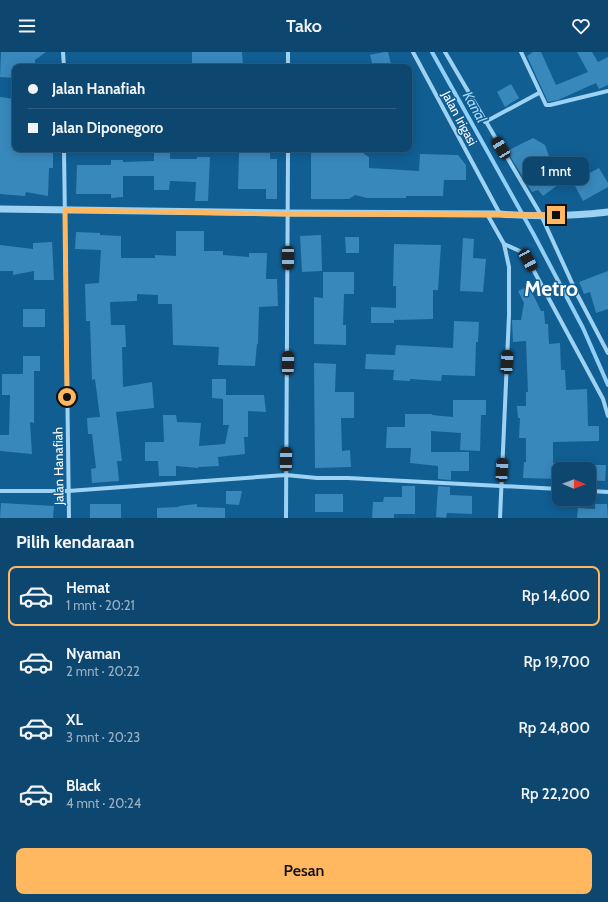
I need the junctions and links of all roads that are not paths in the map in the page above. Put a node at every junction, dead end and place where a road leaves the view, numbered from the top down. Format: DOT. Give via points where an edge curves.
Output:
graph roads {
  1 [pos="64,52"];
  2 [pos="288,52"];
  3 [pos="413,52"];
  4 [pos="445,52"];
  5 [pos="521,52"];
  6 [pos="64,64"];
  7 [pos="288,64"];
  8 [pos="608,91"];
  9 [pos="539,93"];
  10 [pos="485,122"];
  11 [pos="64,152"];
  12 [pos="288,152"];
  13 [pos="0,210"];
  14 [pos="65,210"];
  15 [pos="608,212"];
  16 [pos="288,214"];
  17 [pos="486,214"];
  18 [pos="503,214"];
  19 [pos="537,215"];
  20 [pos="504,244"];
  21 [pos="608,353"];
  22 [pos="608,416"];
  23 [pos="286,475"];
  24 [pos="501,486"];
  25 [pos="552,489"];
  26 [pos="68,490"];
  27 [pos="0,491"];
  28 [pos="596,491"];
  29 [pos="608,492"];
  30 [pos="69,518"];
  31 [pos="286,518"];
  32 [pos="500,518"];
  1 -- 6 [label="street"];
  2 -- 7 [label="street"];
  3 -- 18 [label="street, Jalan Irigasi"];
  4 -- 10 [label="street"];
  5 -- 9 [label="street"];
  8 -- 9 [label="street" via="548,105"];
  9 -- 10 [label="street"];
  10 -- 19 [label="street"];
  11 -- 14 [label="street, Jalan Hanafiah"];
  12 -- 16 [label="street"];
  13 -- 14 [label="street"];
  14 -- 16 [label="street"];
  14 -- 26 [label="street, Jalan Hanafiah"];
  15 -- 19 [label="street"];
  16 -- 17 [label="street"];
  16 -- 23 [label="street"];
  17 -- 18 [label="street"];
  17 -- 20 [label="street"];
  18 -- 19 [label="street"];
  19 -- 21 [label="street"];
  20 -- 22 [label="street" via="522,252 528,260 603,399"];
  20 -- 24 [label="street" via="509,267 509,315"];
  23 -- 24 [label="street"];
  23 -- 26 [label="street"];
  23 -- 31 [label="street"];
  24 -- 25 [label="street"];
  24 -- 32 [label="street"];
  26 -- 27 [label="street"];
  26 -- 30 [label="street, Jalan Hanafiah"];
  28 -- 29 [label="street"];
}
